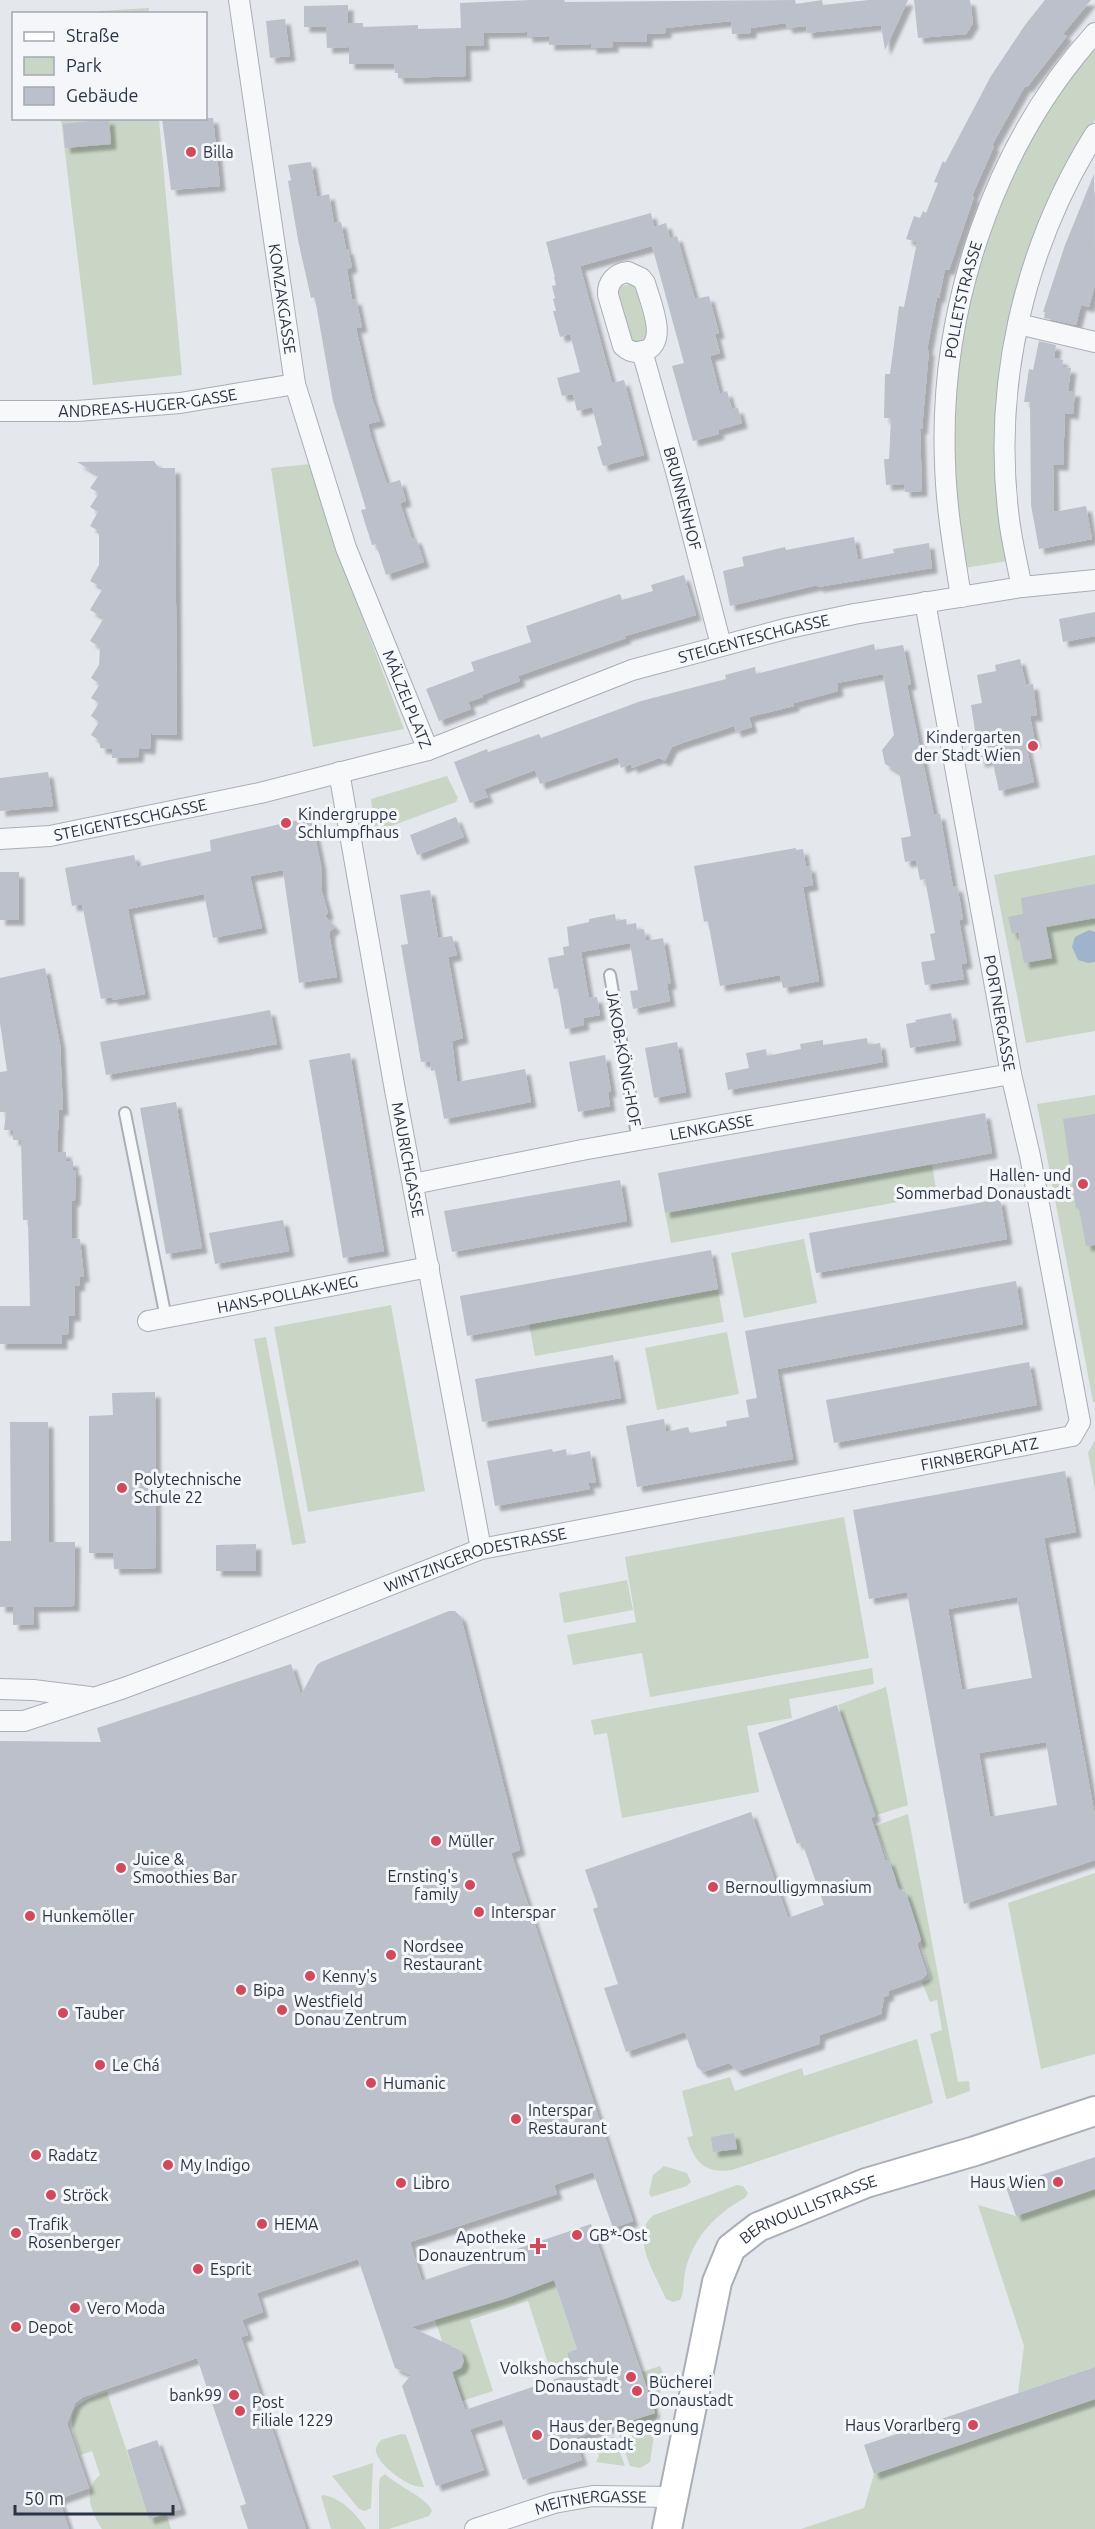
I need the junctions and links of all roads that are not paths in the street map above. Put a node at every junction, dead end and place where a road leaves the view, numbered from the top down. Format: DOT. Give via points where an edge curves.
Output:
graph roads {
  1 [pos="239,0"];
  2 [pos="1095,33"];
  3 [pos="1095,134"];
  4 [pos="1018,324"];
  5 [pos="1095,342"];
  6 [pos="642,351"];
  7 [pos="295,384"];
  8 [pos="0,411"];
  9 [pos="1095,580"];
  10 [pos="1022,587"];
  11 [pos="361,589"];
  12 [pos="961,597"];
  13 [pos="925,602"];
  14 [pos="721,645"];
  15 [pos="428,750"];
  16 [pos="339,771"];
  17 [pos="260,793"];
  18 [pos="0,839"];
  19 [pos="610,975"];
  20 [pos="1011,1074"];
  21 [pos="125,1113"];
  22 [pos="638,1141"];
  23 [pos="413,1184"];
  24 [pos="429,1267"];
  25 [pos="157,1319"];
  26 [pos="1080,1422"];
  27 [pos="870,1475"];
  28 [pos="481,1549"];
  29 [pos="0,1689"];
  30 [pos="95,1698"];
  31 [pos="0,1721"];
  32 [pos="1095,2111"];
  33 [pos="673,2497"];
  34 [pos="475,2529"];
  35 [pos="667,2529"];
  1 -- 7 [label="street, KOMZAKGASSE"];
  2 -- 12 [label="street, POLLETSTRASSE" via="1052,90 1013,154 976,244 959,312 947,389 944,460"];
  3 -- 4 [label="street" via="1058,201 1029,279"];
  4 -- 5 [label="street"];
  4 -- 10 [label="street" via="1008,386 1005,450 1009,520"];
  6 -- 14 [label="street, BRUNNENHOF"];
  7 -- 8 [label="street, ANDREAS-HUGER-GASSE" via="168,404 76,411"];
  7 -- 11 [label="street, KOMZAKGASSE"];
  9 -- 10 [label="street, STEIGENTESCHGASSE"];
  10 -- 12 [label="street, STEIGENTESCHGASSE"];
  11 -- 15 [label="street, MÄLZELPLATZ"];
  12 -- 13 [label="street, STEIGENTESCHGASSE"];
  13 -- 14 [label="street, STEIGENTESCHGASSE"];
  13 -- 20 [label="street, PORTNERGASSE"];
  14 -- 15 [label="street, STEIGENTESCHGASSE" via="610,678"];
  15 -- 16 [label="street, MÄLZELPLATZ"];
  16 -- 17 [label="street, MÄLZELPLATZ"];
  16 -- 23 [label="street, MAURICHGASSE"];
  17 -- 18 [label="street, STEIGENTESCHGASSE" via="50,836"];
  19 -- 22 [label="lane, JAKOB-KÖNIG-HOF"];
  20 -- 22 [label="street, LENKGASSE"];
  20 -- 26 [label="street, PORTNERGASSE"];
  21 -- 25 [label="lane"];
  22 -- 23 [label="street, LENKGASSE"];
  23 -- 24 [label="street, MAURICHGASSE"];
  24 -- 25 [label="street, HANS-POLLAK-WEG"];
  24 -- 28 [label="street, MAURICHGASSE"];
  26 -- 27 [label="street, FIRNBERGPLATZ" via="1072,1436"];
  27 -- 28 [label="street, WINTZINGERODESTRASSE"];
  28 -- 30 [label="street, WINTZINGERODESTRASSE"];
  29 -- 30 [label="street, WINTZINGERODESTRASSE"];
  30 -- 31 [label="street, WINTZINGERODESTRASSE" via="24,1721"];
  32 -- 33 [label="street, BERNOULLISTRASSE" via="866,2183 758,2227 731,2248 717,2282"];
  33 -- 34 [label="street, MEITNERGASSE" via="593,2496 554,2503"];
  33 -- 35 [label="street, BERNOULLISTRASSE"];
}
